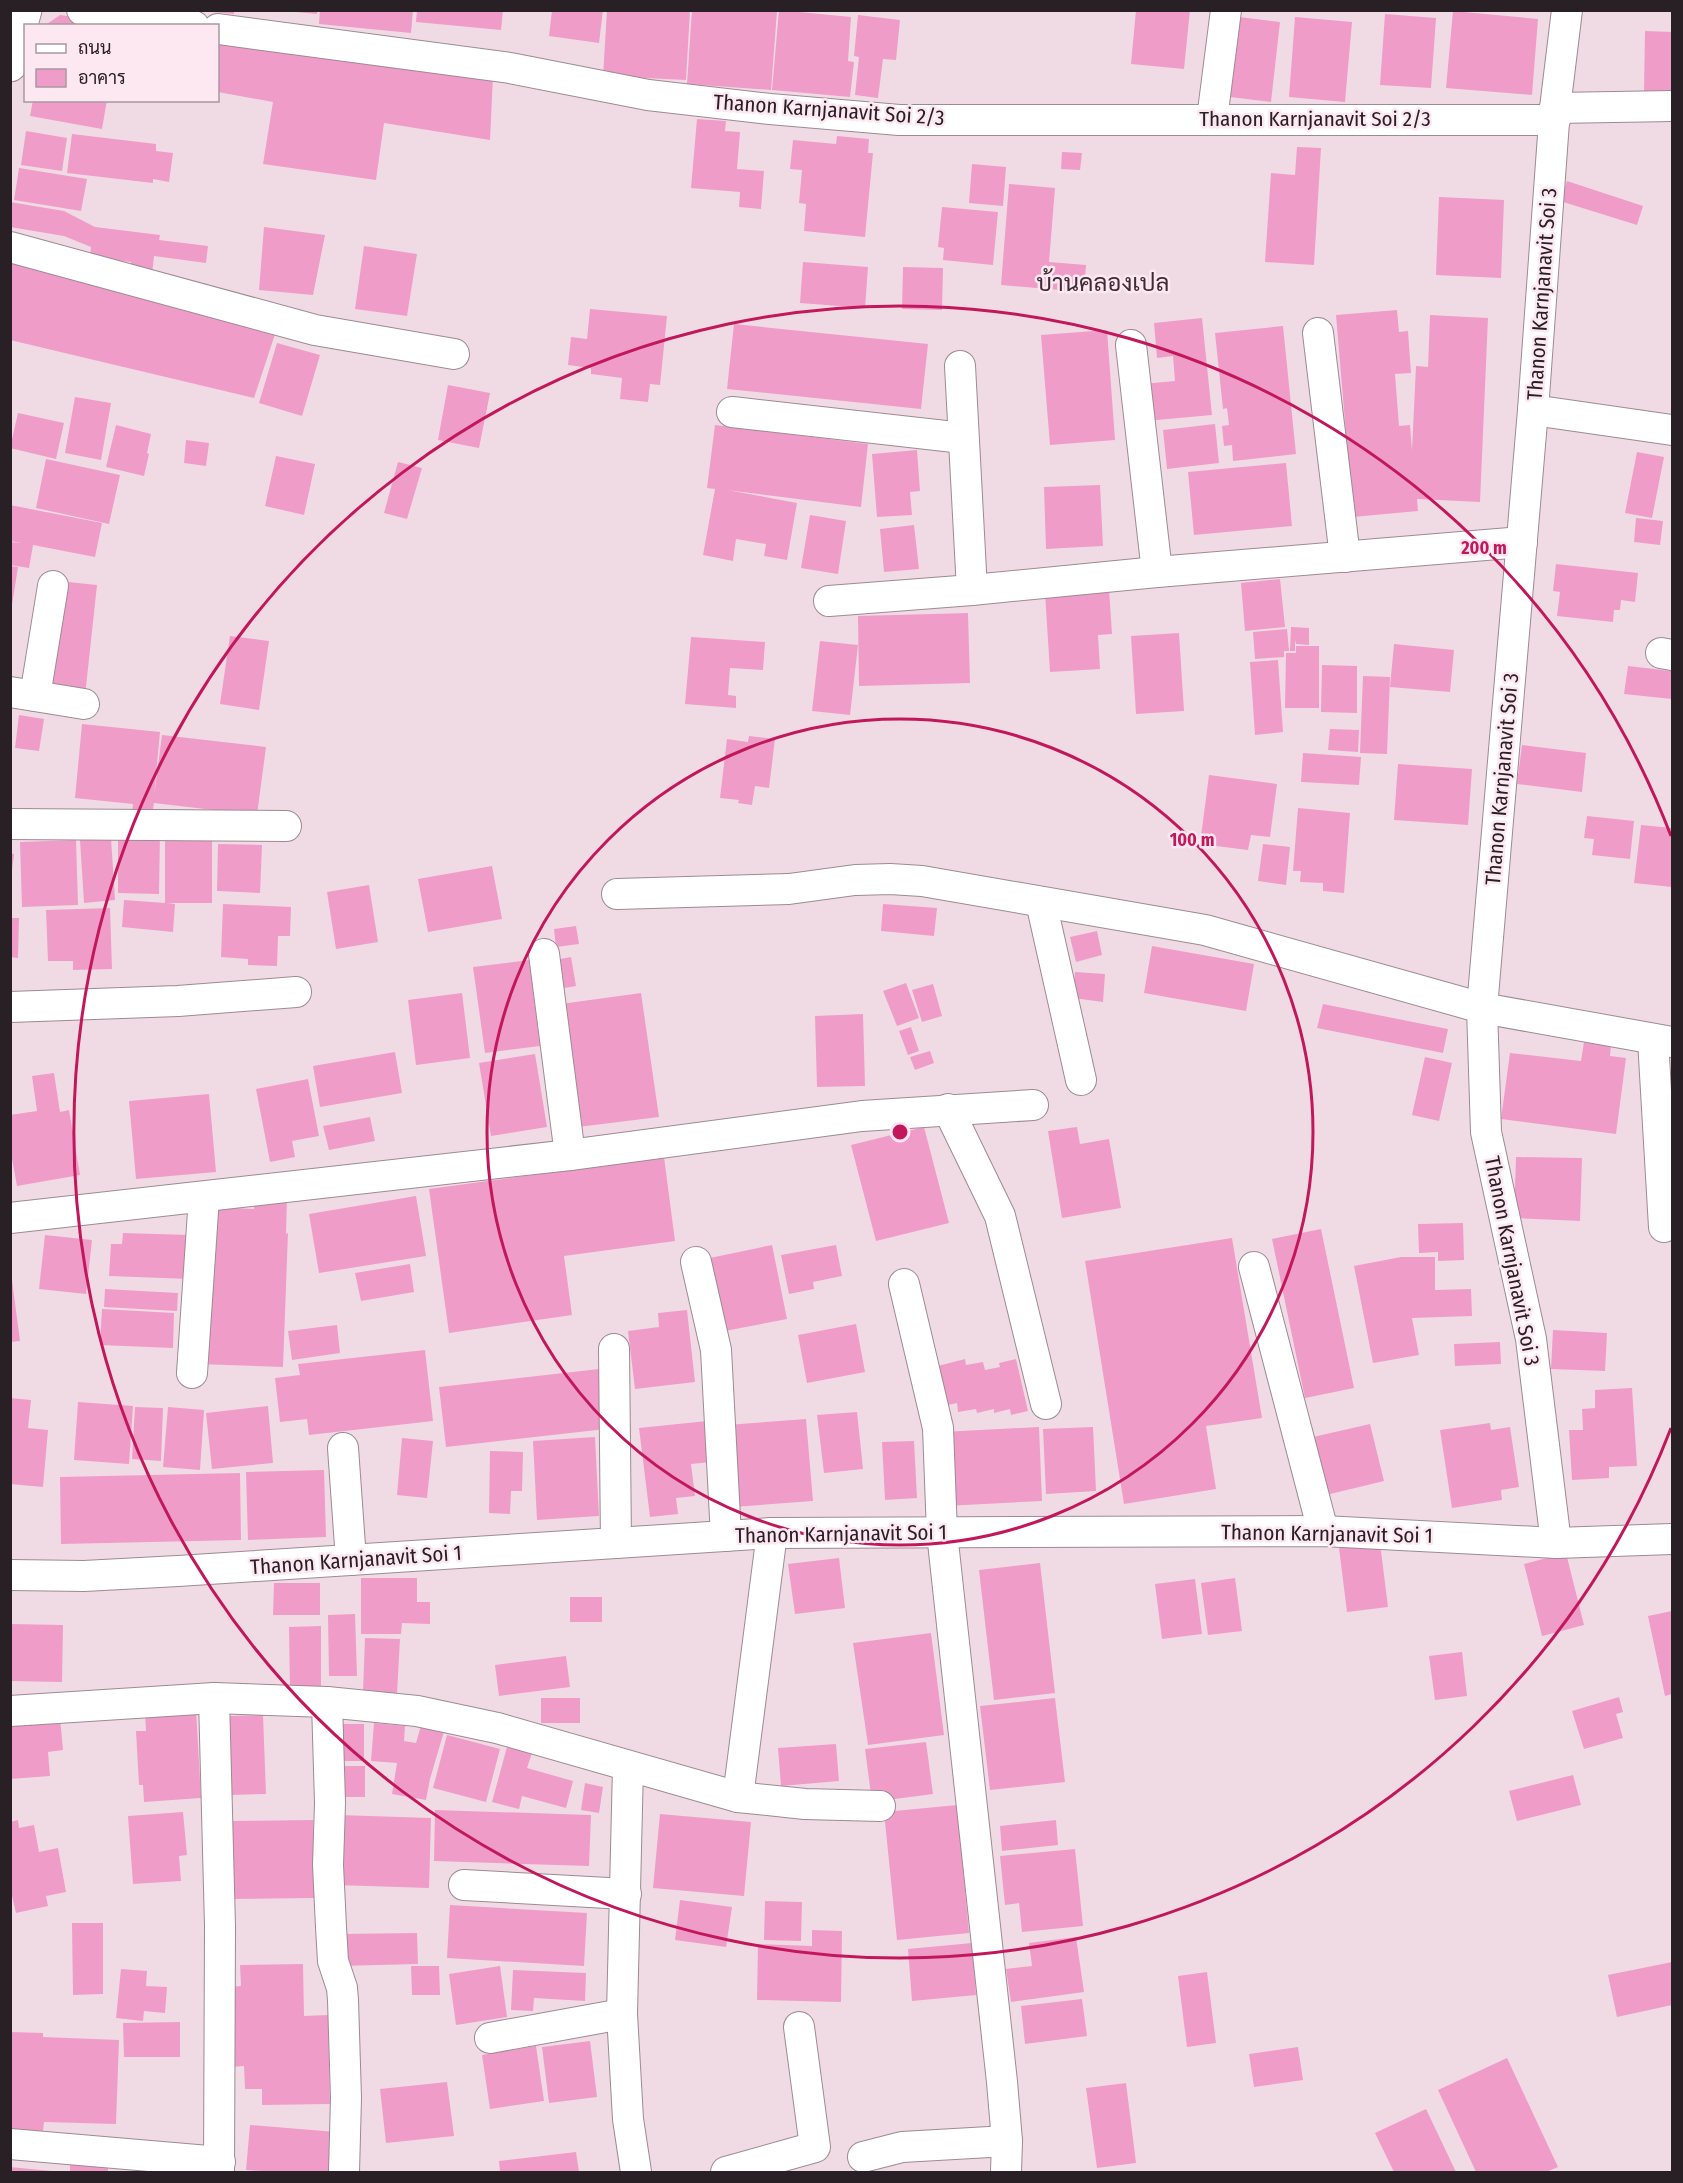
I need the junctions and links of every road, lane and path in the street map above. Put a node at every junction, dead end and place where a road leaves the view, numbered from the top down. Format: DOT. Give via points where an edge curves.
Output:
graph roads {
  1 [pos="25,10"];
  2 [pos="82,10"];
  3 [pos="1226,10"];
  4 [pos="1567,10"];
  5 [pos="180,24"];
  6 [pos="219,29"];
  7 [pos="10,65"];
  8 [pos="1672,106"];
  9 [pos="1555,114"];
  10 [pos="1212,119"];
  11 [pos="10,248"];
  12 [pos="1317,333"];
  13 [pos="1131,345"];
  14 [pos="454,354"];
  15 [pos="960,366"];
  16 [pos="1533,410"];
  17 [pos="732,412"];
  18 [pos="1672,430"];
  19 [pos="963,438"];
  20 [pos="1522,542"];
  21 [pos="1345,556"];
  22 [pos="1157,572"];
  23 [pos="53,586"];
  24 [pos="972,590"];
  25 [pos="830,601"];
  26 [pos="23,694"];
  27 [pos="84,704"];
  28 [pos="10,824"];
  29 [pos="286,826"];
  30 [pos="617,894"];
  31 [pos="1041,902"];
  32 [pos="544,954"];
  33 [pos="296,992"];
  34 [pos="10,1007"];
  35 [pos="1482,1008"];
  36 [pos="1663,1041"];
  37 [pos="1081,1080"];
  38 [pos="1033,1105"];
  39 [pos="948,1109"];
  40 [pos="570,1155"];
  41 [pos="204,1197"];
  42 [pos="10,1218"];
  43 [pos="1664,1227"];
  44 [pos="696,1262"];
  45 [pos="1254,1267"];
  46 [pos="904,1284"];
  47 [pos="614,1349"];
  48 [pos="192,1372"];
  49 [pos="1046,1404"];
  50 [pos="343,1448"];
  51 [pos="1323,1531"];
  52 [pos="772,1533"];
  53 [pos="942,1533"];
  54 [pos="726,1536"];
  55 [pos="1672,1539"];
  56 [pos="616,1543"];
  57 [pos="1556,1543"];
  58 [pos="351,1560"];
  59 [pos="10,1575"];
  60 [pos="214,1698"];
  61 [pos="327,1702"];
  62 [pos="10,1711"];
  63 [pos="628,1767"];
  64 [pos="738,1797"];
  65 [pos="880,1806"];
  66 [pos="464,1885"];
  67 [pos="626,1894"];
  68 [pos="622,2014"];
  69 [pos="799,2027"];
  70 [pos="490,2038"];
  71 [pos="1007,2141"];
  72 [pos="10,2144"];
  73 [pos="863,2157"];
  74 [pos="220,2167"];
  75 [pos="344,2172"];
  76 [pos="636,2172"];
  77 [pos="726,2172"];
  78 [pos="1006,2172"];
  1 -- 7 [label="main road"];
  2 -- 5 [label="street"];
  3 -- 10 [label="street"];
  4 -- 9 [label="street, Thanon Karnjanavit Soi 3"];
  6 -- 10 [label="street, Thanon Karnjanavit Soi 2/3" via="510,68 648,95 770,109 899,120"];
  8 -- 9 [label="street, Thanon Karnjanavit Soi 2/3"];
  9 -- 10 [label="street, Thanon Karnjanavit Soi 2/3"];
  9 -- 16 [label="street, Thanon Karnjanavit Soi 3"];
  11 -- 14 [label="street" via="315,330"];
  12 -- 21 [label="street"];
  13 -- 22 [label="street"];
  15 -- 19 [label="street"];
  16 -- 18 [label="street"];
  16 -- 20 [label="street, Thanon Karnjanavit Soi 3"];
  17 -- 19 [label="street"];
  19 -- 24 [label="street"];
  20 -- 21 [label="street"];
  20 -- 35 [label="street, Thanon Karnjanavit Soi 3"];
  21 -- 22 [label="street"];
  22 -- 24 [label="street"];
  23 -- 26 [label="street"];
  24 -- 25 [label="street"];
  26 -- 27 [label="street"];
  28 -- 29 [label="street"];
  30 -- 31 [label="street" via="789,889 890,879"];
  31 -- 35 [label="street" via="1205,930"];
  31 -- 37 [label="street"];
  32 -- 40 [label="street"];
  33 -- 34 [label="street"];
  35 -- 36 [label="street"];
  35 -- 57 [label="street, Thanon Karnjanavit Soi 3" via="1486,1132 1531,1339"];
  36 -- 43 [label="street"];
  38 -- 39 [label="street"];
  39 -- 40 [label="street" via="862,1116"];
  39 -- 49 [label="street" via="1000,1216"];
  40 -- 41 [label="street"];
  41 -- 42 [label="street"];
  41 -- 48 [label="street"];
  44 -- 54 [label="street" via="716,1350"];
  45 -- 51 [label="street"];
  46 -- 53 [label="street" via="938,1428"];
  47 -- 56 [label="street"];
  50 -- 58 [label="street"];
  51 -- 53 [label="street, Thanon Karnjanavit Soi 1"];
  51 -- 57 [label="street, Thanon Karnjanavit Soi 1"];
  52 -- 53 [label="street, Thanon Karnjanavit Soi 1"];
  52 -- 54 [label="street, Thanon Karnjanavit Soi 1"];
  52 -- 64 [label="street"];
  53 -- 71 [label="street"];
  54 -- 56 [label="street, Thanon Karnjanavit Soi 1"];
  55 -- 57 [label="street, Thanon Karnjanavit Soi 1"];
  56 -- 58 [label="street, Thanon Karnjanavit Soi 1"];
  58 -- 59 [label="street, Thanon Karnjanavit Soi 1" via="96,1575"];
  60 -- 61 [label="street"];
  60 -- 62 [label="street"];
  60 -- 74 [label="street" via="220,1926"];
  61 -- 63 [label="street" via="451,1718"];
  61 -- 75 [label="street" via="331,1938 343,2000"];
  63 -- 64 [label="street"];
  63 -- 67 [label="street"];
  64 -- 65 [label="street"];
  66 -- 67 [label="street"];
  67 -- 68 [label="street"];
  68 -- 70 [label="street"];
  68 -- 76 [label="street" via="628,2119"];
  69 -- 77 [label="street" via="815,2146"];
  71 -- 73 [label="street" via="902,2147"];
  71 -- 78 [label="street"];
  72 -- 74 [label="street"];
}
